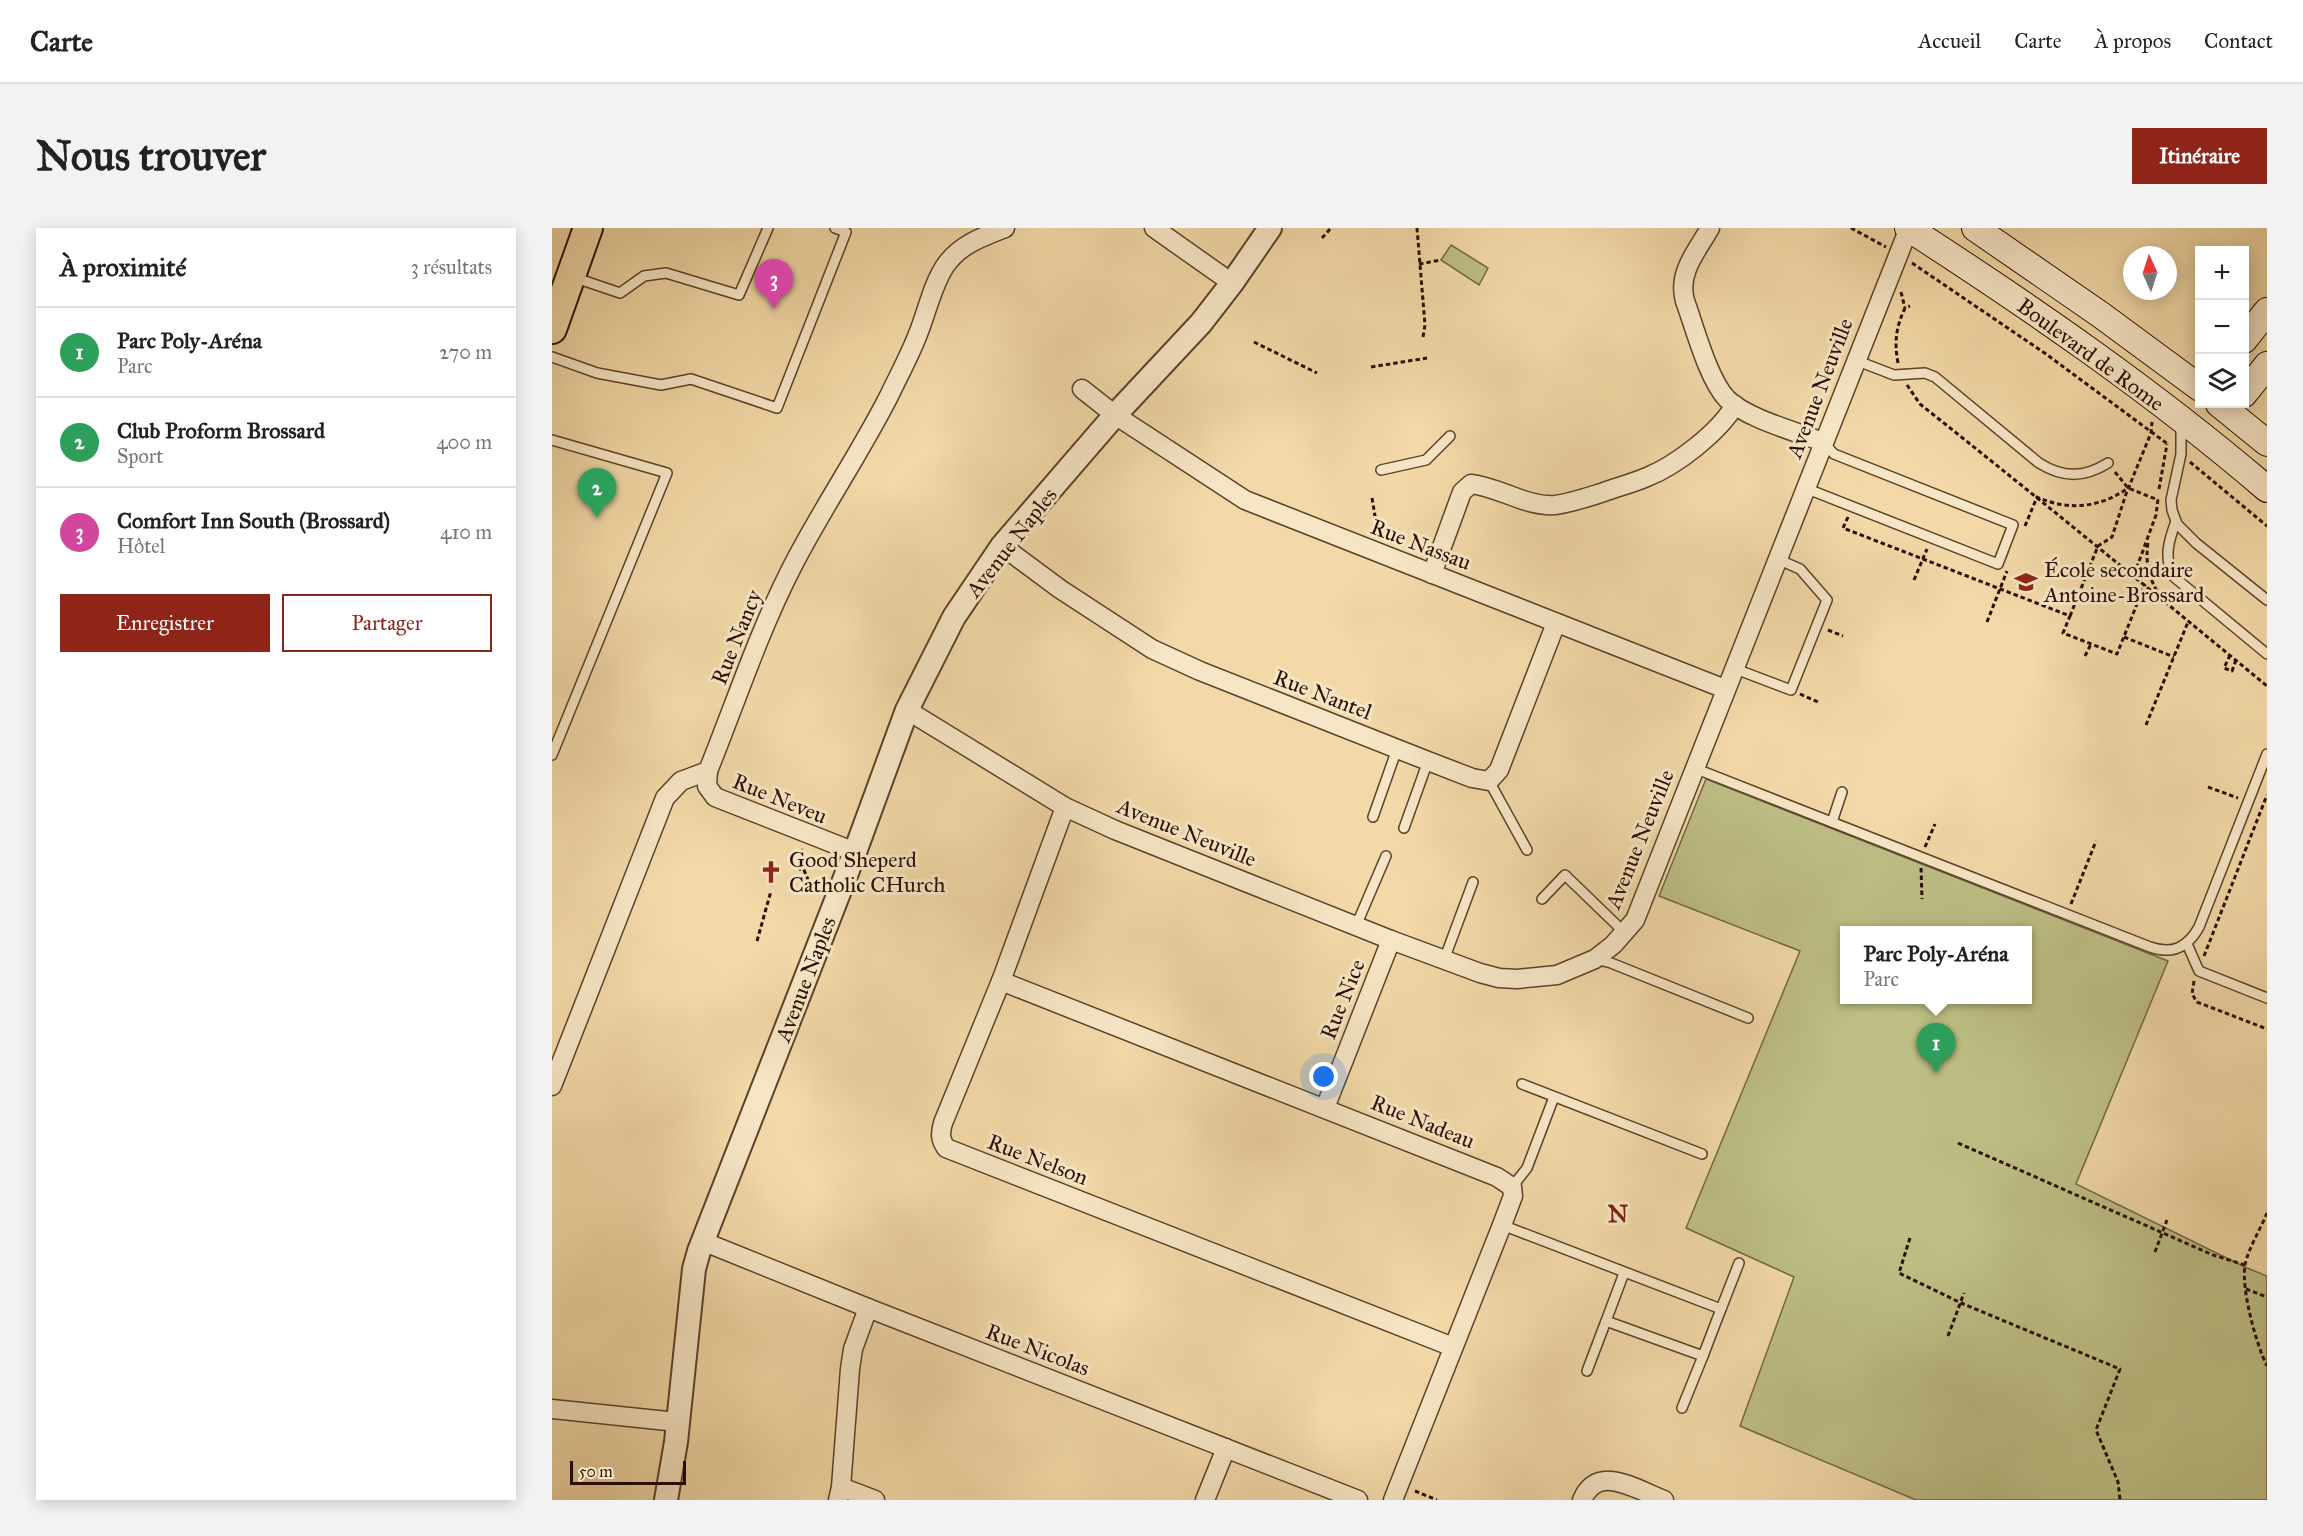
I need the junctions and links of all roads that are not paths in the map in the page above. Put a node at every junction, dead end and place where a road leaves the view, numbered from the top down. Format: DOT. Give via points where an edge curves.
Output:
graph roads {
  1 [pos="588,228"];
  2 [pos="768,228"];
  3 [pos="835,228"];
  4 [pos="1005,228"];
  5 [pos="1154,228"];
  6 [pos="1270,228"];
  7 [pos="1710,228"];
  8 [pos="1908,228"];
  9 [pos="1975,228"];
  10 [pos="571,276"];
  11 [pos="1232,283"];
  12 [pos="2267,311"];
  13 [pos="552,329"];
  14 [pos="2249,334"];
  15 [pos="552,357"];
  16 [pos="1855,360"];
  17 [pos="2267,365"];
  18 [pos="2195,385"];
  19 [pos="2249,385"];
  20 [pos="1082,389"];
  21 [pos="2195,403"];
  22 [pos="1735,405"];
  23 [pos="2229,408"];
  24 [pos="2236,408"];
  25 [pos="1115,415"];
  26 [pos="2181,420"];
  27 [pos="1450,436"];
  28 [pos="552,440"];
  29 [pos="2207,440"];
  30 [pos="1823,442"];
  31 [pos="2267,443"];
  32 [pos="2108,463"];
  33 [pos="1381,470"];
  34 [pos="1805,488"];
  35 [pos="2267,489"];
  36 [pos="2176,521"];
  37 [pos="1002,546"];
  38 [pos="1777,559"];
  39 [pos="1432,574"];
  40 [pos="2267,600"];
  41 [pos="1556,623"];
  42 [pos="2267,654"];
  43 [pos="1733,668"];
  44 [pos="1725,689"];
  45 [pos="908,710"];
  46 [pos="1397,749"];
  47 [pos="2267,754"];
  48 [pos="552,755"];
  49 [pos="1428,761"];
  50 [pos="1694,768"];
  51 [pos="708,771"];
  52 [pos="1489,781"];
  53 [pos="1842,792"];
  54 [pos="1065,807"];
  55 [pos="1372,818"];
  56 [pos="1832,822"];
  57 [pos="1404,828"];
  58 [pos="1527,850"];
  59 [pos="855,852"];
  60 [pos="1386,856"];
  61 [pos="1473,882"];
  62 [pos="1542,899"];
  63 [pos="1356,926"];
  64 [pos="1625,933"];
  65 [pos="1391,940"];
  66 [pos="2187,944"];
  67 [pos="1595,958"];
  68 [pos="1444,960"];
  69 [pos="1001,981"];
  70 [pos="2267,998"];
  71 [pos="1748,1018"];
  72 [pos="1522,1084"];
  73 [pos="552,1086"];
  74 [pos="1554,1097"];
  75 [pos="1325,1108"];
  76 [pos="1702,1154"];
  77 [pos="1512,1187"];
  78 [pos="1502,1225"];
  79 [pos="702,1241"];
  80 [pos="1739,1263"];
  81 [pos="1624,1273"];
  82 [pos="868,1308"];
  83 [pos="1721,1309"];
  84 [pos="1606,1321"];
  85 [pos="1453,1347"];
  86 [pos="1703,1356"];
  87 [pos="1587,1371"];
  88 [pos="1682,1408"];
  89 [pos="552,1409"];
  90 [pos="677,1422"];
  91 [pos="1226,1448"];
  92 [pos="839,1493"];
  93 [pos="666,1500"];
  94 [pos="875,1500"];
  95 [pos="1205,1500"];
  96 [pos="1358,1500"];
  97 [pos="1393,1500"];
  98 [pos="1582,1500"];
  99 [pos="1664,1500"];
  1 -- 10 [label="main road"];
  2 -- 10 [label="lane" via="739,295 666,273 644,276 620,293"];
  3 -- 15 [label="lane" via="846,232 777,408 691,379 661,385 597,373"];
  4 -- 51 [label="street, Rue Nancy" via="969,243 945,266 889,396 789,573"];
  5 -- 11 [label="street"];
  6 -- 11 [label="street, Avenue Naples"];
  7 -- 22 [label="street" via="1684,275 1683,294 1716,383"];
  8 -- 16 [label="street, Avenue Neuville"];
  8 -- 26 [label="main road, Boulevard de Rome" via="2077,341"];
  9 -- 18 [label="main road, Boulevard de Rome"];
  10 -- 13 [label="main road"];
  11 -- 25 [label="street, Avenue Naples" via="1194,331"];
  12 -- 14 [label="main road"];
  16 -- 30 [label="street, Avenue Neuville"];
  16 -- 32 [label="lane" via="1894,375 1925,373 1935,377 2039,463 2058,473 2089,473"];
  17 -- 19 [label="main road"];
  20 -- 25 [label="street"];
  21 -- 26 [label="main road"];
  22 -- 30 [label="street"];
  22 -- 39 [label="street" via="1704,440 1671,464 1648,477 1582,499 1554,505 1536,503 1470,484 1462,492"];
  23 -- 29 [label="main road"];
  24 -- 31 [label="main road"];
  25 -- 37 [label="street, Avenue Naples"];
  25 -- 39 [label="street, Rue Nassau" via="1245,500"];
  26 -- 29 [label="main road, Boulevard de Rome"];
  26 -- 36 [label="lane" via="2181,454 2172,494"];
  27 -- 33 [label="lane" via="1426,460"];
  28 -- 48 [label="lane" via="667,473"];
  29 -- 35 [label="main road, Boulevard de Rome"];
  30 -- 34 [label="street, Avenue Neuville"];
  30 -- 34 [label="lane" via="1834,454 2013,525 1998,564"];
  34 -- 38 [label="street, Avenue Neuville"];
  36 -- 40 [label="lane" via="2184,533"];
  36 -- 42 [label="lane" via="2168,549 2174,577"];
  37 -- 45 [label="street, Avenue Naples" via="954,617"];
  37 -- 46 [label="street, Rue Nantel" via="1152,649"];
  38 -- 43 [label="street, Avenue Neuville"];
  38 -- 43 [label="lane" via="1800,569 1827,600 1817,626 1791,690"];
  39 -- 41 [label="street, Rue Nassau"];
  41 -- 44 [label="street, Rue Nassau"];
  41 -- 52 [label="street" via="1498,770"];
  43 -- 44 [label="street, Avenue Neuville"];
  44 -- 50 [label="street, Avenue Neuville"];
  45 -- 54 [label="street, Avenue Neuville"];
  45 -- 59 [label="street, Avenue Naples"];
  46 -- 49 [label="street, Rue Nantel"];
  46 -- 55 [label="lane"];
  47 -- 66 [label="lane" via="2199,927"];
  49 -- 52 [label="street, Rue Nantel"];
  49 -- 57 [label="lane"];
  50 -- 56 [label="lane"];
  50 -- 64 [label="street, Avenue Neuville" via="1635,920"];
  51 -- 59 [label="street, Rue Neveu" via="707,786 715,797"];
  51 -- 73 [label="street" via="681,781 665,798"];
  52 -- 58 [label="lane"];
  53 -- 56 [label="lane"];
  54 -- 63 [label="street, Avenue Neuville"];
  54 -- 69 [label="street, Rue Nelson"];
  56 -- 66 [label="lane" via="2158,950 2171,951"];
  59 -- 79 [label="street, Avenue Naples"];
  60 -- 63 [label="lane"];
  61 -- 68 [label="lane"];
  62 -- 64 [label="lane" via="1565,875"];
  63 -- 65 [label="street, Avenue Neuville"];
  64 -- 67 [label="street, Avenue Neuville"];
  65 -- 68 [label="street, Avenue Neuville"];
  65 -- 75 [label="street, Rue Nice"];
  66 -- 70 [label="lane" via="2199,970"];
  67 -- 68 [label="street, Avenue Neuville" via="1557,975 1517,979 1489,975"];
  67 -- 71 [label="lane"];
  69 -- 75 [label="street, Rue Nadeau"];
  69 -- 85 [label="street, Rue Nelson" via="943,1123 940,1133 946,1148"];
  72 -- 74 [label="lane"];
  74 -- 76 [label="lane"];
  74 -- 77 [label="lane" via="1527,1168"];
  75 -- 77 [label="street, Rue Nadeau" via="1497,1177"];
  77 -- 78 [label="street" via="1513,1196"];
  78 -- 81 [label="lane"];
  78 -- 85 [label="street"];
  79 -- 82 [label="street, Rue Nicolas"];
  79 -- 90 [label="street, Avenue Naples" via="694,1269"];
  80 -- 83 [label="lane"];
  81 -- 83 [label="lane"];
  81 -- 84 [label="lane"];
  82 -- 91 [label="street, Rue Nicolas"];
  82 -- 92 [label="street" via="852,1359"];
  83 -- 86 [label="lane"];
  84 -- 86 [label="lane"];
  84 -- 87 [label="lane"];
  85 -- 97 [label="street"];
  86 -- 88 [label="lane"];
  89 -- 90 [label="street"];
  90 -- 93 [label="street, Avenue Naples"];
  91 -- 95 [label="street"];
  91 -- 96 [label="street, Rue Nicolas"];
  92 -- 94 [label="street"];
  98 -- 99 [label="street" via="1588,1487 1598,1480 1610,1480"];
}
